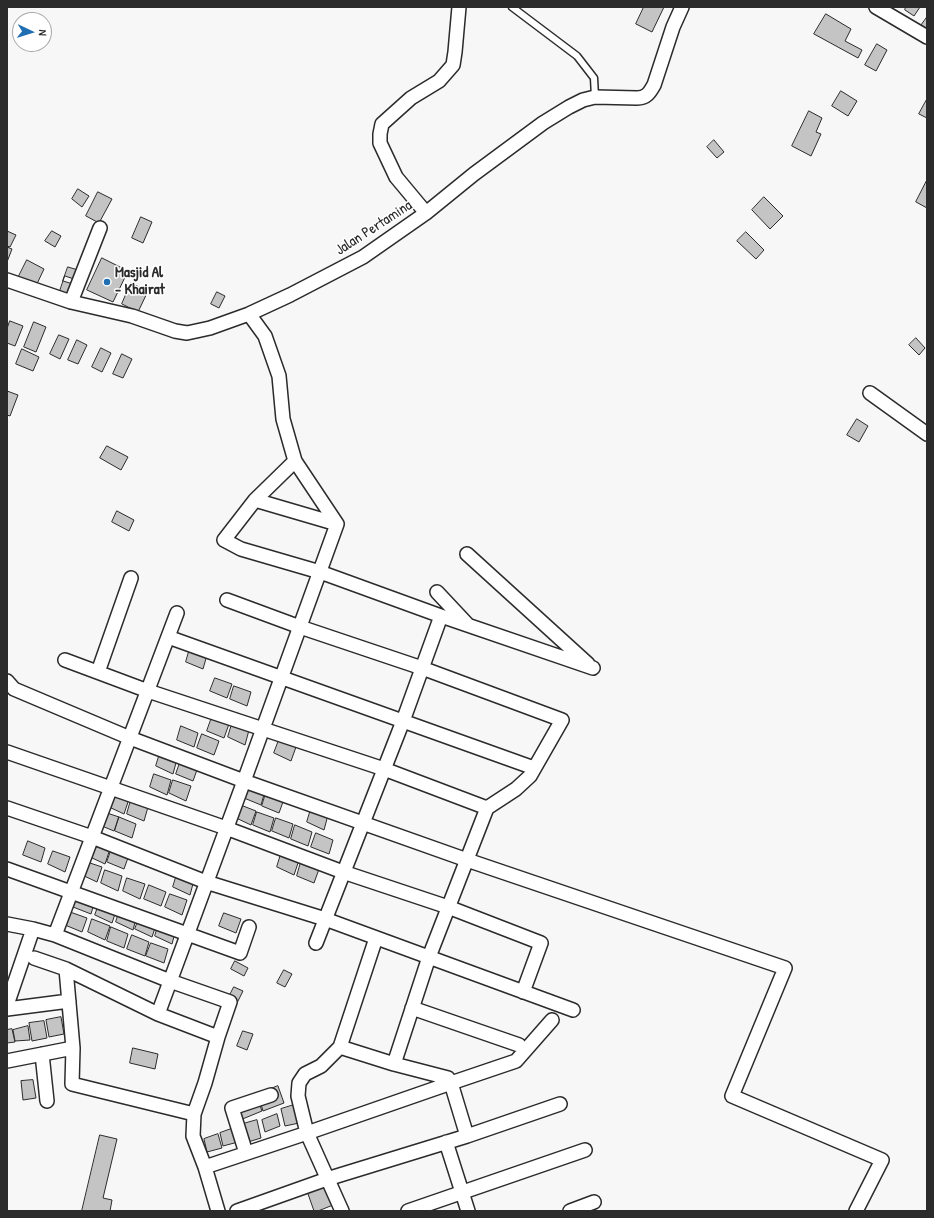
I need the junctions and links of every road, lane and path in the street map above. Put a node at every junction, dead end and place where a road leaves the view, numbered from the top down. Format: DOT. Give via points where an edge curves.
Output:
graph roads {
  1 [pos="458,7"];
  2 [pos="512,7"];
  3 [pos="682,7"];
  4 [pos="876,7"];
  5 [pos="927,37"];
  6 [pos="595,97"];
  7 [pos="426,213"];
  8 [pos="100,228"];
  9 [pos="7,280"];
  10 [pos="71,302"];
  11 [pos="249,314"];
  12 [pos="870,393"];
  13 [pos="927,434"];
  14 [pos="295,461"];
  15 [pos="255,500"];
  16 [pos="337,524"];
  17 [pos="467,554"];
  18 [pos="320,572"];
  19 [pos="132,578"];
  20 [pos="437,592"];
  21 [pos="227,600"];
  22 [pos="177,613"];
  23 [pos="441,616"];
  24 [pos="469,626"];
  25 [pos="300,627"];
  26 [pos="168,637"];
  27 [pos="65,660"];
  28 [pos="422,668"];
  29 [pos="98,672"];
  30 [pos="281,677"];
  31 [pos="9,688"];
  32 [pos="148,691"];
  33 [pos="403,721"];
  34 [pos="262,729"];
  35 [pos="130,738"];
  36 [pos="7,752"];
  37 [pos="534,768"];
  38 [pos="384,769"];
  39 [pos="244,781"];
  40 [pos="110,788"];
  41 [pos="7,808"];
  42 [pos="487,808"];
  43 [pos="363,822"];
  44 [pos="226,828"];
  45 [pos="92,837"];
  46 [pos="467,860"];
  47 [pos="7,869"];
  48 [pos="343,872"];
  49 [pos="206,882"];
  50 [pos="71,893"];
  51 [pos="448,907"];
  52 [pos="325,919"];
  53 [pos="7,924"];
  54 [pos="249,927"];
  55 [pos="33,929"];
  56 [pos="187,934"];
  57 [pos="55,935"];
  58 [pos="376,938"];
  59 [pos="316,943"];
  60 [pos="429,957"];
  61 [pos="34,958"];
  62 [pos="66,969"];
  63 [pos="170,981"];
  64 [pos="523,992"];
  65 [pos="69,1001"];
  66 [pos="7,1005"];
  67 [pos="7,1008"];
  68 [pos="412,1008"];
  69 [pos="573,1010"];
  70 [pos="158,1014"];
  71 [pos="552,1020"];
  72 [pos="218,1037"];
  73 [pos="519,1045"];
  74 [pos="340,1047"];
  75 [pos="73,1048"];
  76 [pos="42,1054"];
  77 [pos="7,1061"];
  78 [pos="394,1064"];
  79 [pos="451,1083"];
  80 [pos="271,1095"];
  81 [pos="47,1101"];
  82 [pos="560,1104"];
  83 [pos="194,1114"];
  84 [pos="307,1134"];
  85 [pos="467,1136"];
  86 [pos="446,1142"];
  87 [pos="585,1150"];
  88 [pos="246,1152"];
  89 [pos="205,1167"];
  90 [pos="327,1179"];
  91 [pos="462,1193"];
  92 [pos="594,1202"];
  93 [pos="218,1211"];
  94 [pos="237,1211"];
  95 [pos="342,1211"];
  96 [pos="408,1211"];
  97 [pos="468,1211"];
  98 [pos="570,1211"];
  99 [pos="856,1211"];
  1 -- 7 [label="street" via="453,65 439,82 411,98 382,124 380,134 380,143 396,177"];
  2 -- 6 [label="lane" via="577,56 594,78"];
  3 -- 6 [label="street, Jalan Pertamina" via="649,93 642,98"];
  4 -- 5 [label="street"];
  6 -- 7 [label="street, Jalan Pertamina" via="583,100 543,123"];
  7 -- 11 [label="street, Jalan Pertamina" via="363,257"];
  8 -- 10 [label="street"];
  9 -- 10 [label="street, Jalan Pertamina"];
  10 -- 11 [label="street, Jalan Pertamina" via="125,314 187,333"];
  11 -- 14 [label="street" via="265,336 279,376 283,419"];
  12 -- 13 [label="street"];
  14 -- 15 [label="street"];
  14 -- 16 [label="street"];
  15 -- 16 [label="street"];
  15 -- 18 [label="street" via="224,540 241,549"];
  16 -- 18 [label="street"];
  17 -- 24 [label="street" via="593,668"];
  18 -- 23 [label="street"];
  18 -- 25 [label="street"];
  19 -- 29 [label="street"];
  20 -- 24 [label="street"];
  21 -- 25 [label="street"];
  22 -- 26 [label="street"];
  23 -- 24 [label="street"];
  23 -- 28 [label="street"];
  25 -- 28 [label="street"];
  25 -- 30 [label="street"];
  26 -- 30 [label="street"];
  26 -- 32 [label="street"];
  27 -- 29 [label="street"];
  28 -- 33 [label="street"];
  28 -- 37 [label="street" via="562,720"];
  29 -- 32 [label="street"];
  30 -- 33 [label="street"];
  30 -- 34 [label="street"];
  31 -- 35 [label="street"];
  32 -- 34 [label="street"];
  32 -- 35 [label="street"];
  33 -- 37 [label="street"];
  33 -- 38 [label="street"];
  34 -- 38 [label="street"];
  34 -- 39 [label="street"];
  35 -- 39 [label="street"];
  35 -- 40 [label="street"];
  36 -- 40 [label="street"];
  37 -- 42 [label="street" via="530,776 516,789"];
  38 -- 42 [label="street"];
  38 -- 43 [label="street"];
  39 -- 43 [label="street"];
  39 -- 44 [label="street"];
  40 -- 44 [label="street"];
  40 -- 45 [label="street"];
  41 -- 45 [label="street"];
  42 -- 46 [label="street"];
  43 -- 46 [label="street"];
  43 -- 48 [label="street"];
  44 -- 48 [label="street"];
  44 -- 49 [label="street"];
  45 -- 49 [label="street"];
  45 -- 50 [label="street"];
  46 -- 51 [label="street"];
  46 -- 99 [label="street" via="785,968 732,1096 882,1160"];
  47 -- 50 [label="street"];
  48 -- 51 [label="street"];
  48 -- 52 [label="street"];
  49 -- 52 [label="street"];
  49 -- 56 [label="street"];
  50 -- 56 [label="street"];
  50 -- 57 [label="street"];
  51 -- 60 [label="street"];
  51 -- 64 [label="street" via="541,943"];
  52 -- 58 [label="street"];
  52 -- 59 [label="street"];
  53 -- 55 [label="street"];
  54 -- 56 [label="street" via="240,953"];
  55 -- 57 [label="street"];
  55 -- 66 [label="street"];
  56 -- 63 [label="street"];
  57 -- 63 [label="street"];
  58 -- 60 [label="street"];
  58 -- 74 [label="street"];
  60 -- 64 [label="street"];
  60 -- 68 [label="street"];
  61 -- 62 [label="street"];
  62 -- 65 [label="street"];
  62 -- 70 [label="street"];
  63 -- 70 [label="street"];
  63 -- 72 [label="street" via="230,1002"];
  64 -- 69 [label="street"];
  65 -- 67 [label="street"];
  65 -- 75 [label="street"];
  68 -- 73 [label="street"];
  68 -- 78 [label="street"];
  70 -- 72 [label="street"];
  71 -- 79 [label="street" via="516,1061"];
  72 -- 83 [label="street"];
  74 -- 78 [label="street"];
  74 -- 84 [label="street" via="321,1066 305,1074 299,1083 298,1096"];
  75 -- 76 [label="street"];
  75 -- 83 [label="street" via="72,1084"];
  76 -- 77 [label="street"];
  76 -- 81 [label="street"];
  78 -- 79 [label="street" via="448,1078"];
  79 -- 84 [label="street"];
  79 -- 85 [label="street"];
  80 -- 88 [label="street" via="232,1108"];
  82 -- 85 [label="street"];
  83 -- 89 [label="street" via="193,1136"];
  84 -- 88 [label="street"];
  84 -- 90 [label="street"];
  85 -- 86 [label="street"];
  86 -- 90 [label="street"];
  86 -- 91 [label="street"];
  87 -- 91 [label="street"];
  88 -- 89 [label="street"];
  89 -- 93 [label="street"];
  90 -- 94 [label="street"];
  90 -- 95 [label="street"];
  91 -- 96 [label="street"];
  91 -- 97 [label="street"];
  92 -- 98 [label="street"];
}
